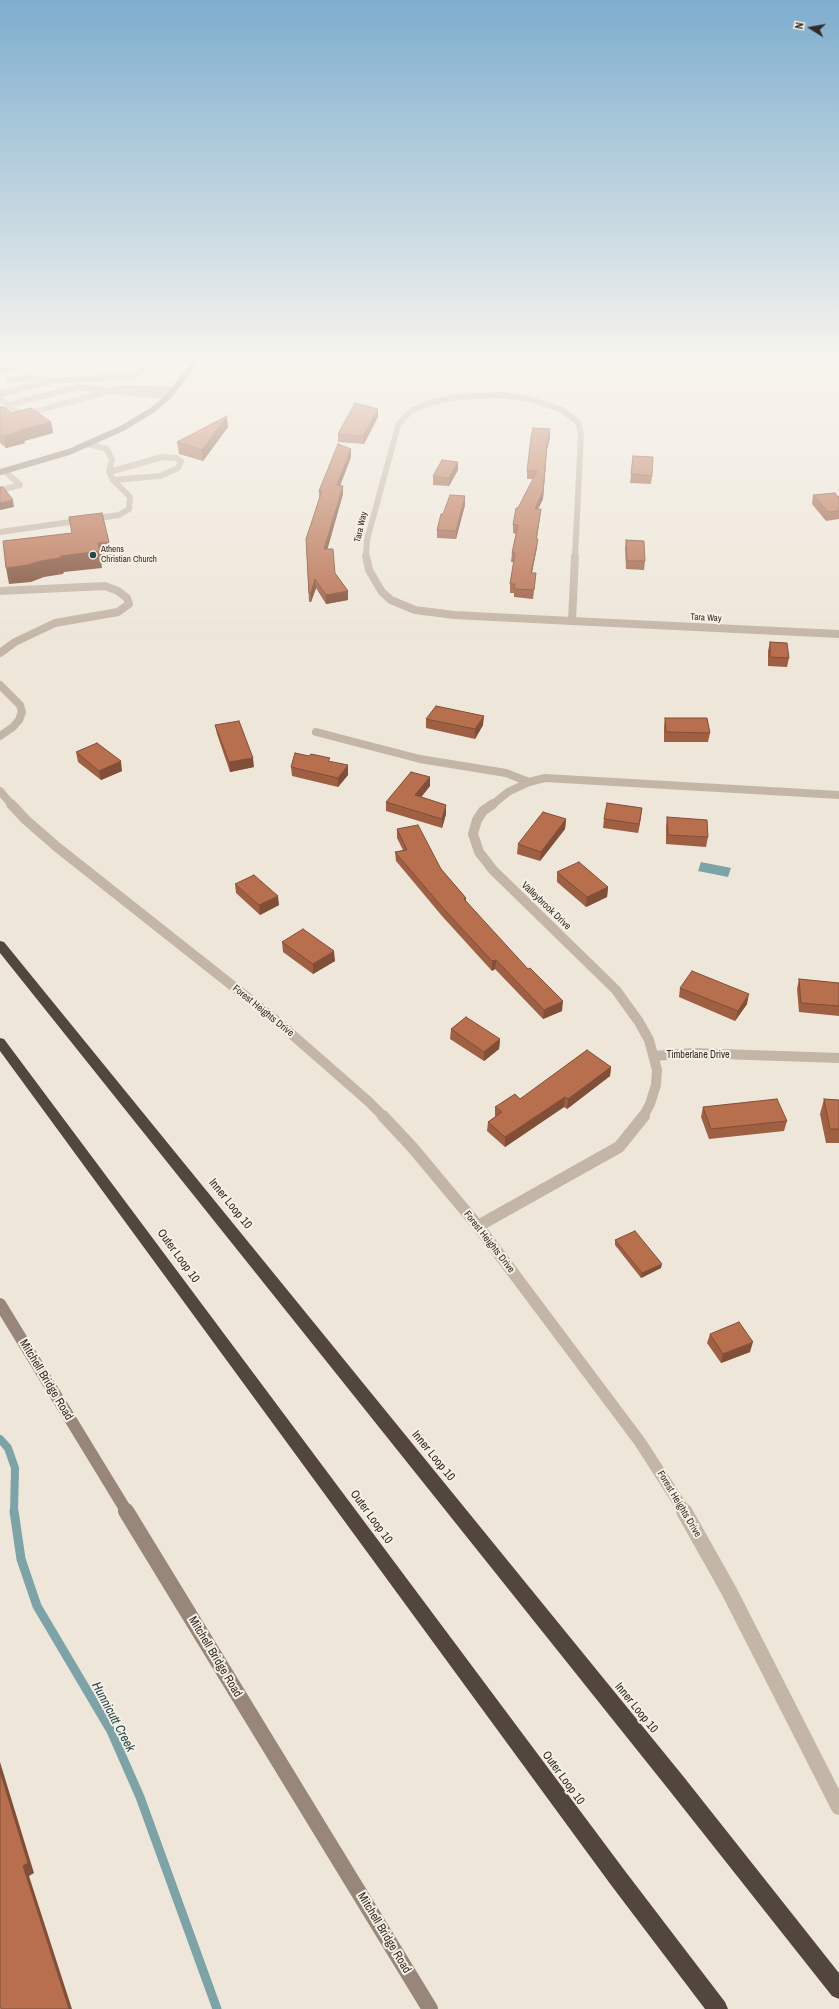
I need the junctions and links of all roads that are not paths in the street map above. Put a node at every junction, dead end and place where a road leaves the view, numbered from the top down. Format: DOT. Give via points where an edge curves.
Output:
graph roads {
  1 [pos="61,454"];
  2 [pos="109,454"];
  3 [pos="390,454"];
  4 [pos="580,454"];
  5 [pos="2,472"];
  6 [pos="109,472"];
  7 [pos="113,480"];
  8 [pos="1,490"];
  9 [pos="0,532"];
  10 [pos="0,591"];
  11 [pos="572,621"];
  12 [pos="839,634"];
  13 [pos="0,653"];
  14 [pos="0,685"];
  15 [pos="316,732"];
  16 [pos="0,736"];
  17 [pos="529,782"];
  18 [pos="0,791"];
  19 [pos="839,795"];
  20 [pos="0,945"];
  21 [pos="0,1042"];
  22 [pos="654,1056"];
  23 [pos="839,1058"];
  24 [pos="478,1226"];
  25 [pos="0,1304"];
  26 [pos="839,1808"];
  27 [pos="839,1989"];
  28 [pos="430,2009"];
  29 [pos="718,2009"];
  1 -- 5 [label="street"];
  2 -- 6 [label="street" via="112,460"];
  3 -- 11 [label="street, Tara Way" via="367,540 366,559 369,570 382,592 402,606 433,613"];
  4 -- 11 [label="street, Tara Way"];
  5 -- 8 [label="street" via="20,485"];
  6 -- 7 [label="street"];
  6 -- 7 [label="street" via="162,457 182,461 178,468 160,476"];
  7 -- 9 [label="street" via="130,497 129,509 119,515"];
  10 -- 13 [label="street" via="105,586 118,591 127,598 129,604 118,612 54,623 15,642"];
  11 -- 12 [label="street, Tara Way"];
  14 -- 16 [label="street" via="20,706 22,712 13,727"];
  15 -- 17 [label="street, Valleybrook Drive" via="420,759 506,773"];
  17 -- 19 [label="street, Valleybrook Drive" via="557,778"];
  17 -- 22 [label="street, Valleybrook Drive" via="496,800 483,811 473,834 479,852 493,870 616,990 639,1022"];
  18 -- 24 [label="street, Forest Heights Drive" via="26,820 57,847 272,1017 368,1101 412,1147"];
  20 -- 27 [label="highway, Inner Loop 10"];
  21 -- 29 [label="highway, Outer Loop 10" via="618,1878"];
  22 -- 23 [label="street, Timberlane Drive" via="693,1053"];
  22 -- 24 [label="street, Timberlane Drive" via="657,1070 656,1086 650,1104 641,1121 619,1147"];
  24 -- 26 [label="street, Forest Heights Drive" via="640,1442 679,1501 729,1591"];
  25 -- 28 [label="street, Mitchell Bridge Road"];
}
